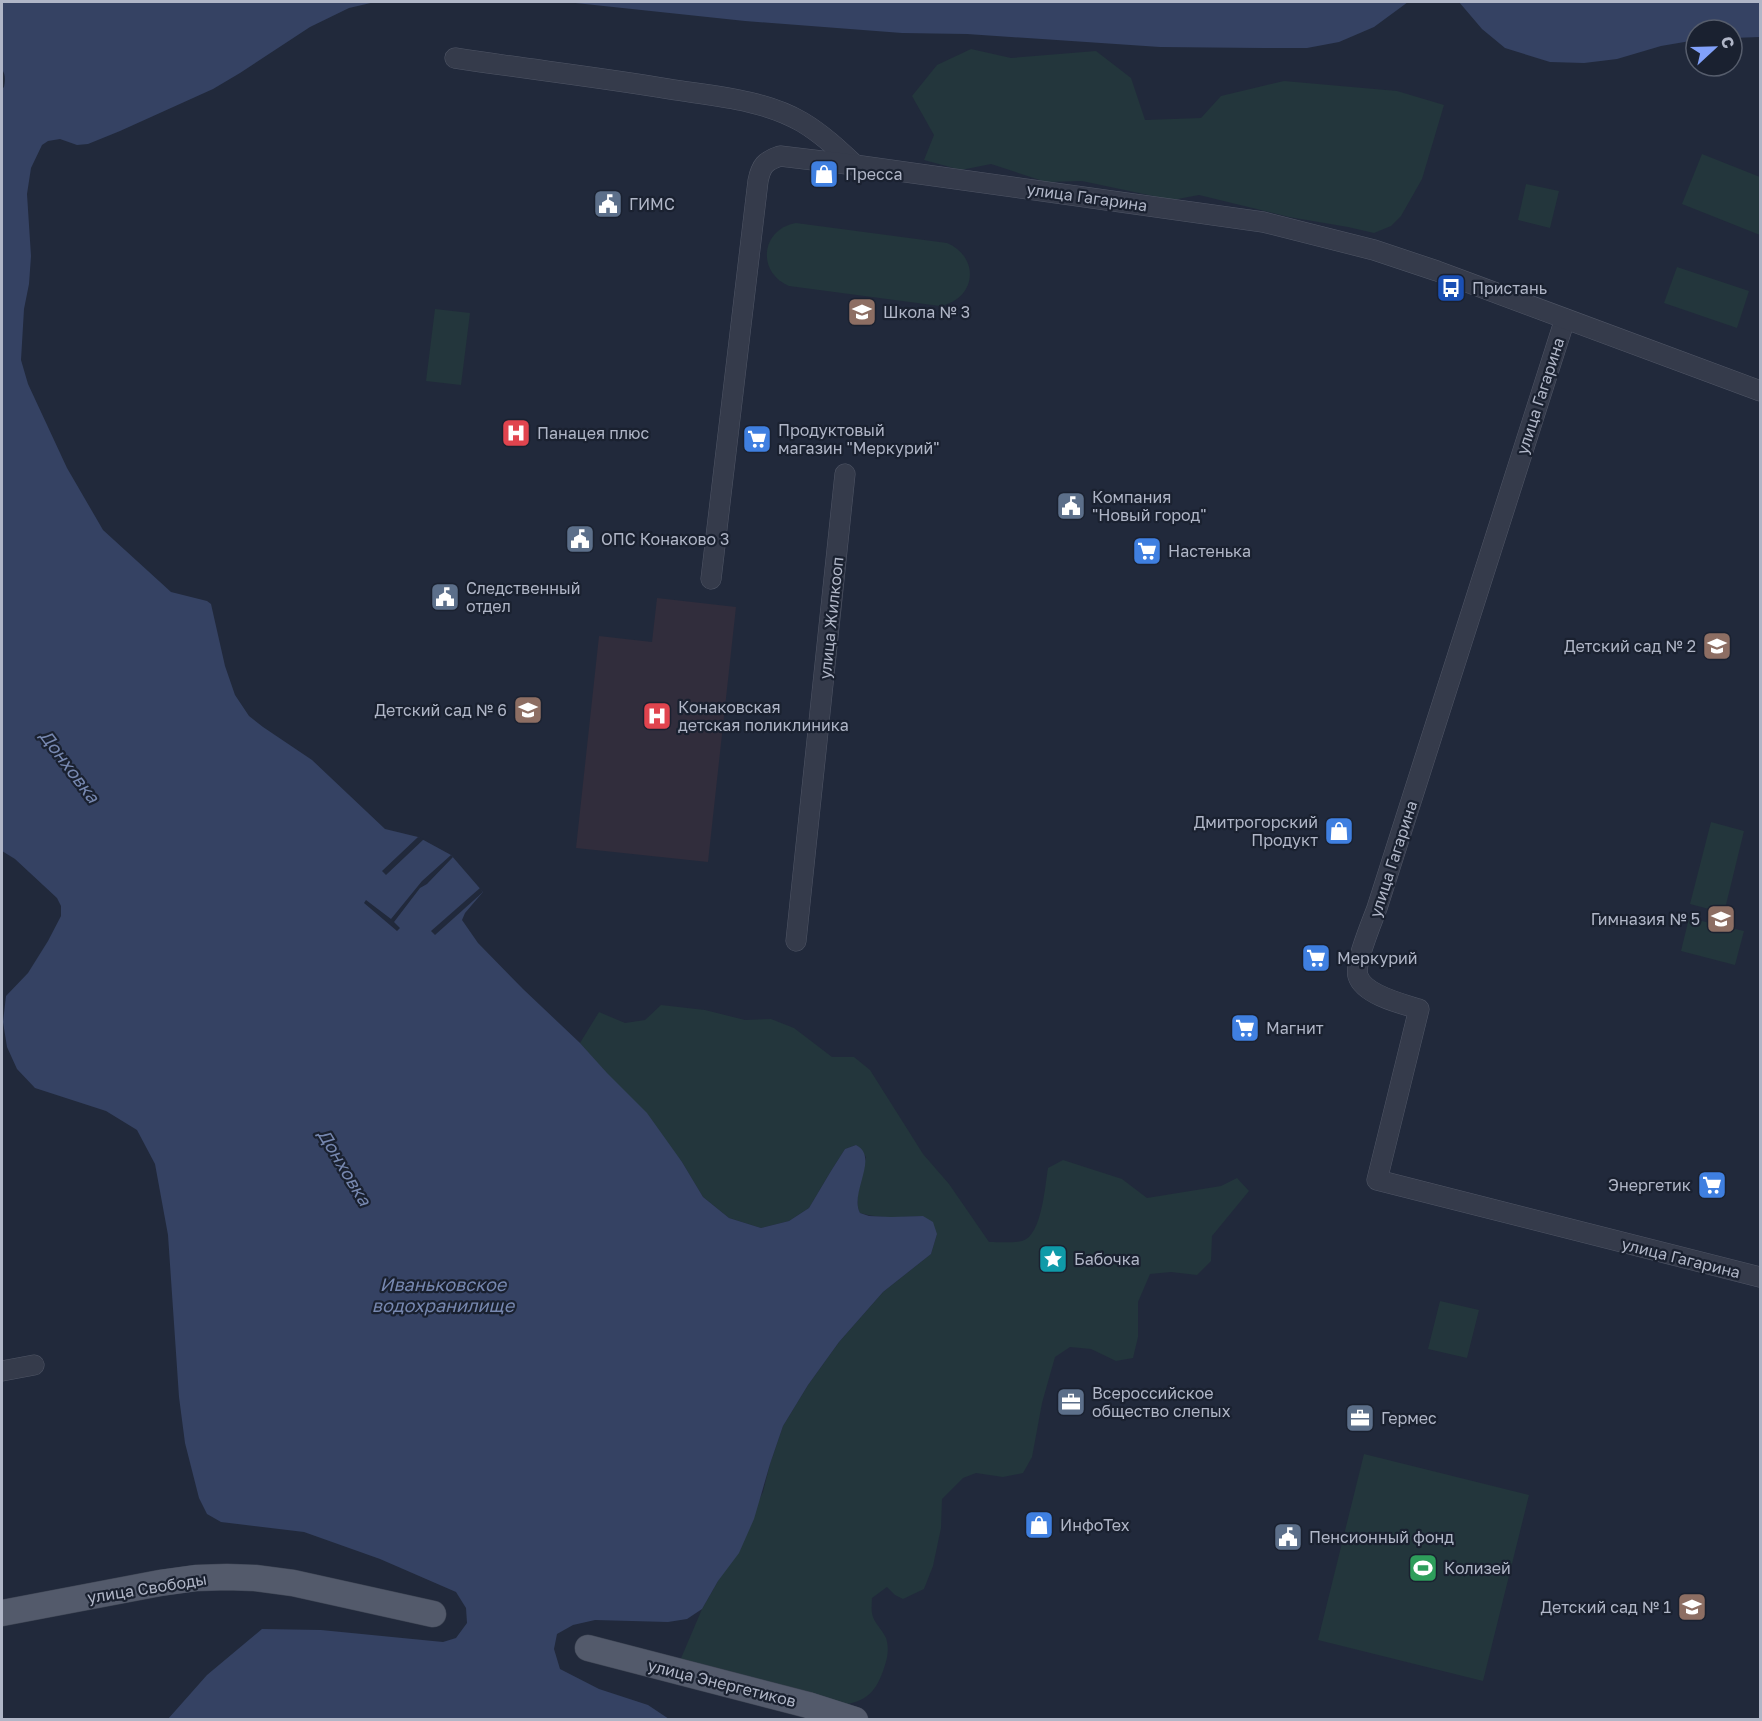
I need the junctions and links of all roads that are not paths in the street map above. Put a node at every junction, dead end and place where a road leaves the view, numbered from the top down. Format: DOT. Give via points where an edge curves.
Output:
graph roads {
  1 [pos="455,58"];
  2 [pos="855,165"];
  3 [pos="1565,319"];
  4 [pos="1761,391"];
  5 [pos="845,474"];
  6 [pos="711,579"];
  7 [pos="796,940"];
  8 [pos="1761,1277"];
  9 [pos="34,1365"];
  10 [pos="2,1371"];
  11 [pos="2,1613"];
  12 [pos="434,1614"];
  13 [pos="588,1648"];
  14 [pos="855,1719"];
  1 -- 2 [label="street" via="741,100 801,122"];
  2 -- 3 [label="street, улица Гагарина" via="1263,222 1390,255"];
  2 -- 6 [label="street, улица Гагарина" via="780,156 760,168"];
  3 -- 4 [label="street"];
  3 -- 8 [label="street, улица Гагарина" via="1358,963 1358,976 1365,987 1419,1009 1377,1180"];
  5 -- 7 [label="street, улица Жилкооп"];
  9 -- 10 [label="street"];
  11 -- 12 [label="main road, улица Свободы" via="166,1582 227,1577 284,1582"];
  13 -- 14 [label="main road, улица Энергетиков"];
}
